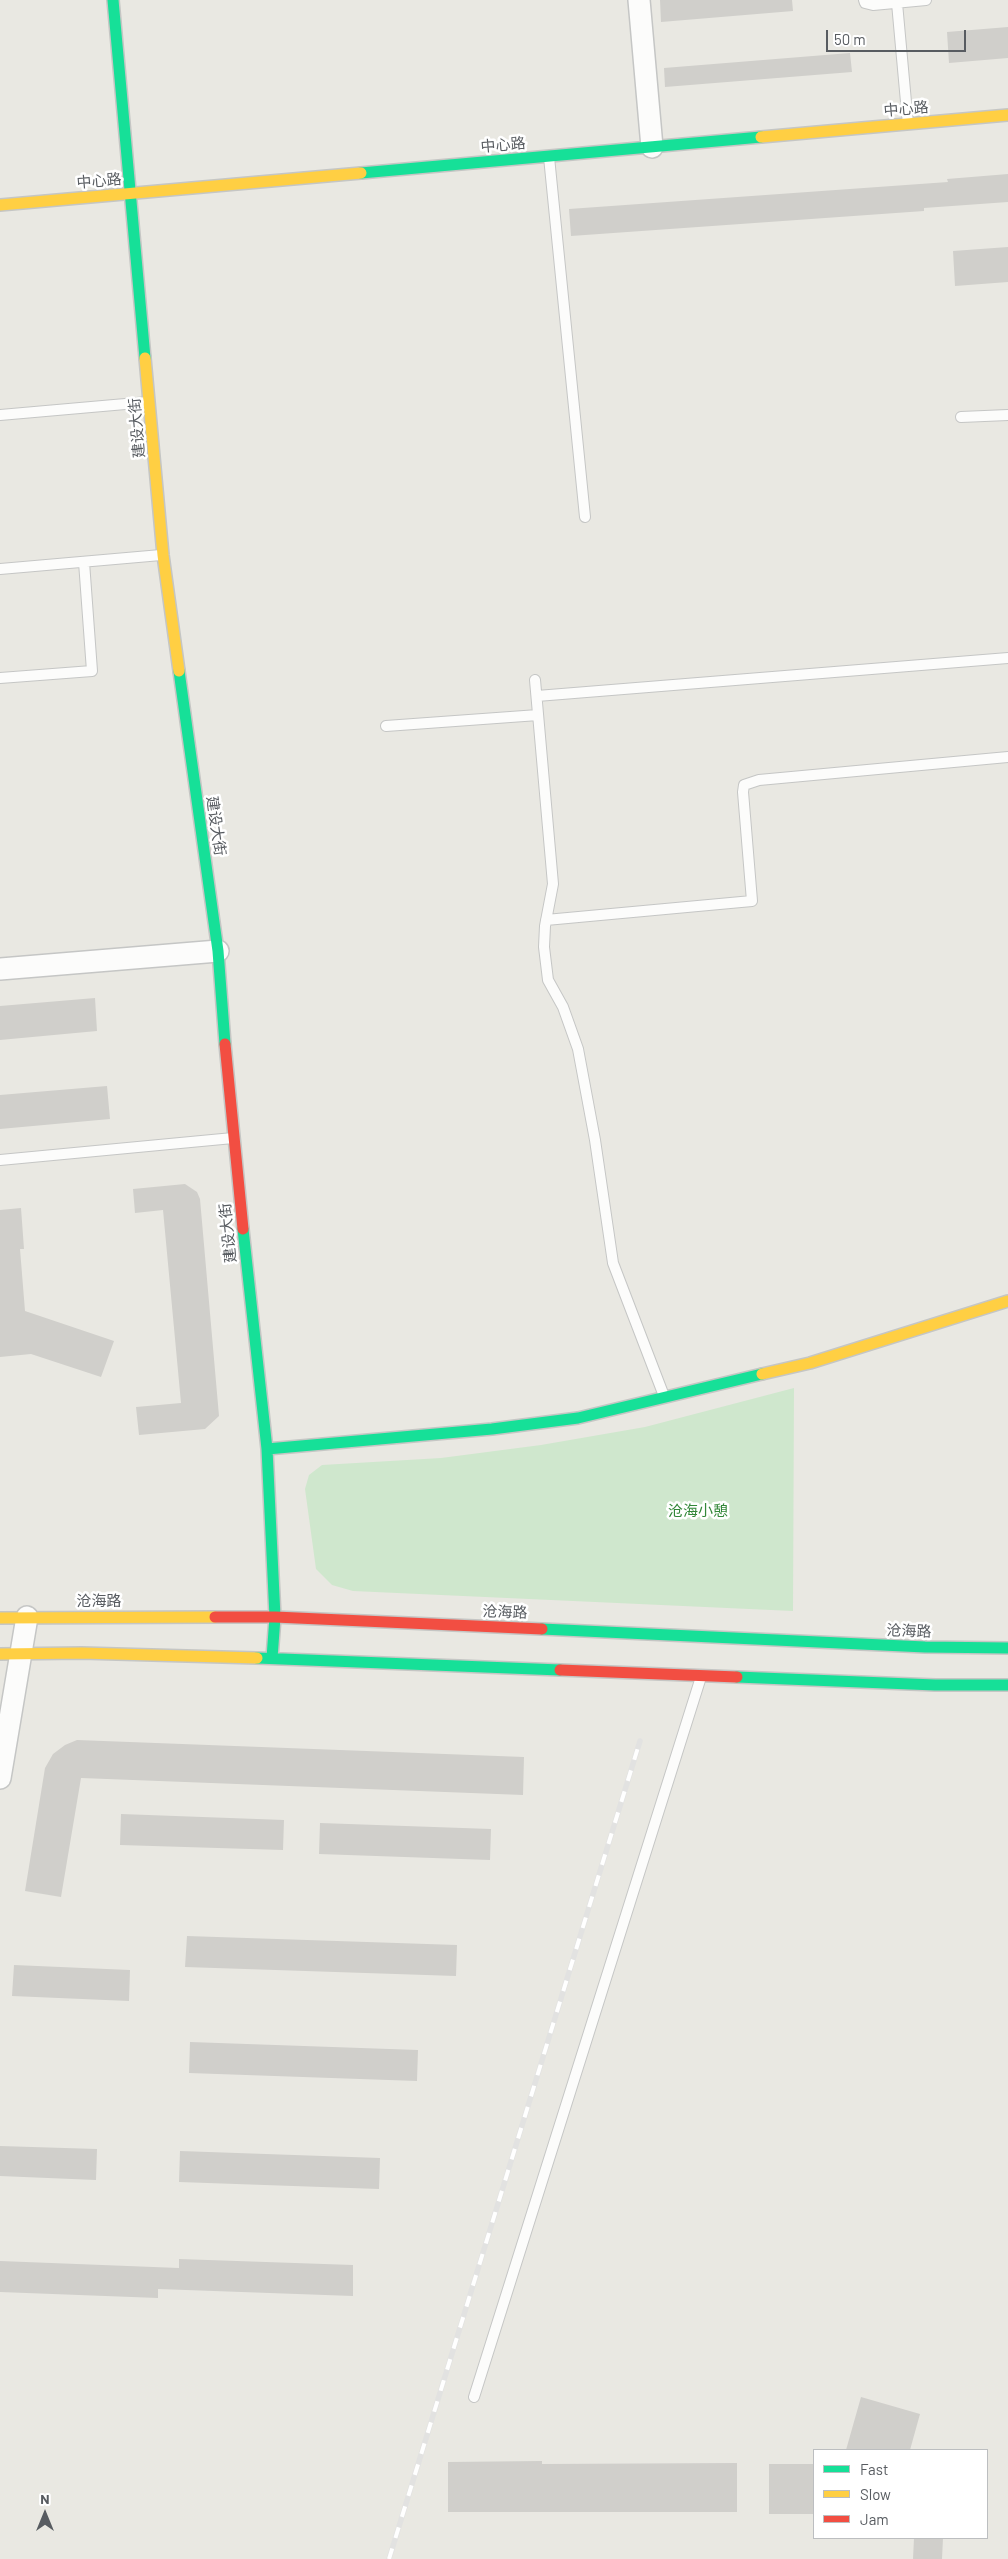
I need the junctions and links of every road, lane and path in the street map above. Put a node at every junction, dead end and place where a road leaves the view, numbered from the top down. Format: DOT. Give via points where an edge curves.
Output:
graph roads {
  1 [pos="113,0"];
  2 [pos="639,0"];
  3 [pos="864,0"];
  4 [pos="926,0"];
  5 [pos="896,3"];
  6 [pos="1008,116"];
  7 [pos="908,124"];
  8 [pos="652,147"];
  9 [pos="549,156"];
  10 [pos="131,194"];
  11 [pos="0,205"];
  12 [pos="150,402"];
  13 [pos="0,415"];
  14 [pos="1008,415"];
  15 [pos="961,417"];
  16 [pos="585,517"];
  17 [pos="163,555"];
  18 [pos="84,562"];
  19 [pos="0,569"];
  20 [pos="1008,658"];
  21 [pos="0,678"];
  22 [pos="536,680"];
  23 [pos="537,696"];
  24 [pos="538,715"];
  25 [pos="386,726"];
  26 [pos="1008,757"];
  27 [pos="546,920"];
  28 [pos="218,951"];
  29 [pos="0,969"];
  30 [pos="233,1138"];
  31 [pos="0,1160"];
  32 [pos="1008,1301"];
  33 [pos="665,1399"];
  34 [pos="267,1449"];
  35 [pos="26,1617"];
  36 [pos="275,1617"];
  37 [pos="0,1618"];
  38 [pos="1008,1648"];
  39 [pos="21,1653"];
  40 [pos="0,1654"];
  41 [pos="272,1658"];
  42 [pos="701,1676"];
  43 [pos="1008,1685"];
  44 [pos="0,1778"];
  45 [pos="474,2397"];
  1 -- 10 [label="street, 建设大街"];
  2 -- 8 [label="street"];
  3 -- 5 [label="lane" via="872,5"];
  4 -- 5 [label="lane"];
  5 -- 7 [label="lane"];
  6 -- 7 [label="street, 中心路"];
  7 -- 8 [label="street, 中心路"];
  8 -- 9 [label="street, 中心路"];
  9 -- 10 [label="street, 中心路"];
  9 -- 16 [label="lane"];
  10 -- 11 [label="street, 中心路"];
  10 -- 12 [label="street, 建设大街"];
  12 -- 13 [label="lane"];
  12 -- 17 [label="street, 建设大街"];
  14 -- 15 [label="lane"];
  17 -- 18 [label="lane"];
  17 -- 28 [label="street, 建设大街"];
  18 -- 19 [label="lane"];
  18 -- 21 [label="lane" via="92,671"];
  20 -- 23 [label="lane"];
  22 -- 23 [label="lane"];
  23 -- 24 [label="lane"];
  24 -- 25 [label="lane"];
  24 -- 27 [label="lane" via="553,884"];
  26 -- 27 [label="lane" via="759,780 744,785 752,901"];
  27 -- 33 [label="lane" via="544,947 548,980 563,1008 578,1049 595,1140 612,1263"];
  28 -- 29 [label="street"];
  28 -- 30 [label="street, 建设大街"];
  30 -- 31 [label="lane"];
  30 -- 34 [label="street, 建设大街"];
  32 -- 33 [label="street" via="810,1363"];
  33 -- 34 [label="street" via="578,1418"];
  34 -- 36 [label="street, 建设大街"];
  35 -- 36 [label="street, 沧海路"];
  35 -- 37 [label="street, 沧海路"];
  35 -- 39 [label="street"];
  36 -- 38 [label="street, 沧海路" via="925,1647"];
  36 -- 41 [label="street, 建设大街"];
  39 -- 40 [label="street"];
  39 -- 41 [label="street"];
  39 -- 44 [label="street"];
  41 -- 42 [label="street"];
  42 -- 43 [label="street"];
  42 -- 45 [label="lane"];
}
